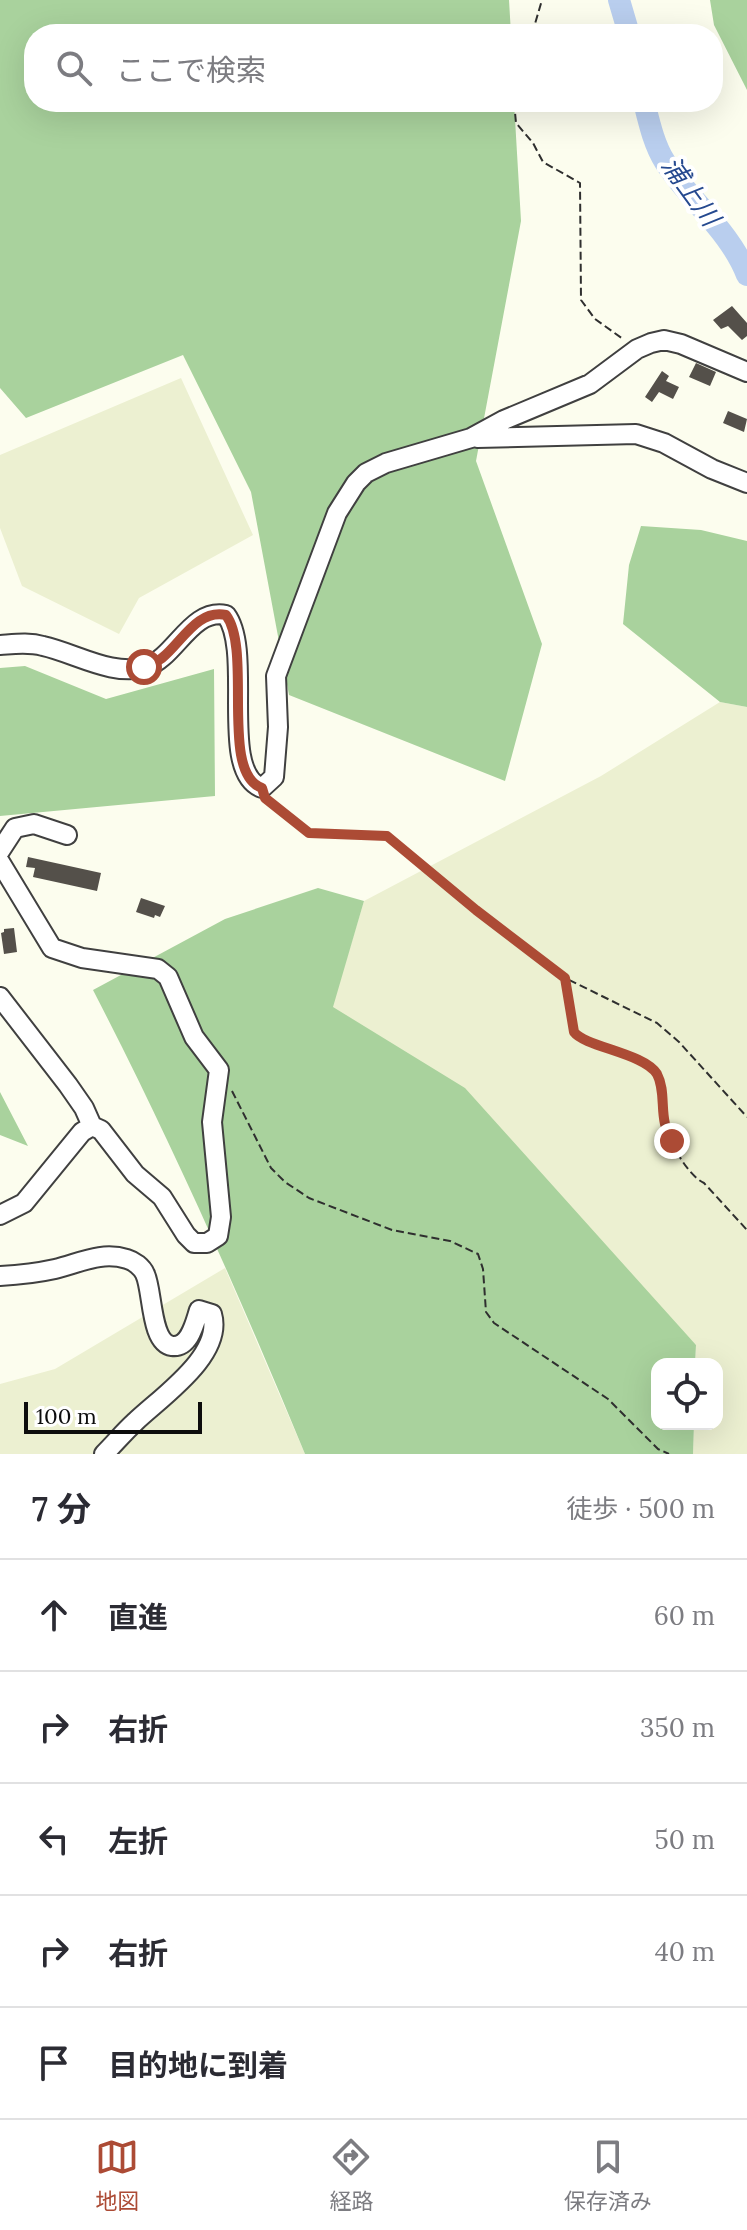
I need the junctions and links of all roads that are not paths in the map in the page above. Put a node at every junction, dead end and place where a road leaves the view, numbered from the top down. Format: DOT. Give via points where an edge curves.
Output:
graph roads {
  1 [pos="747,372"];
  2 [pos="471,438"];
  3 [pos="747,483"];
  4 [pos="0,645"];
  5 [pos="67,835"];
  6 [pos="0,851"];
  7 [pos="0,862"];
  8 [pos="0,997"];
  9 [pos="92,1126"];
  10 [pos="0,1215"];
  11 [pos="0,1276"];
  12 [pos="104,1454"];
  1 -- 2 [label="street" via="664,340 637,349 590,384"];
  2 -- 3 [label="street" via="636,434"];
  2 -- 4 [label="street" via="366,473 337,513 276,676 274,777 262,788 246,774 242,755 237,725 239,655 226,615 203,618 162,658 144,667 117,669 30,643"];
  5 -- 6 [label="street" via="34,824 15,828"];
  7 -- 9 [label="street" via="52,948 158,969 168,977 194,1037 219,1070 212,1122 218,1236 194,1243 162,1197"];
  8 -- 9 [label="street" via="68,1085"];
  9 -- 10 [label="street" via="24,1203"];
  11 -- 12 [label="street" via="55,1269 106,1254 129,1260 146,1274 163,1342 180,1344 189,1338 199,1310 212,1314 213,1335 203,1355"];
}
